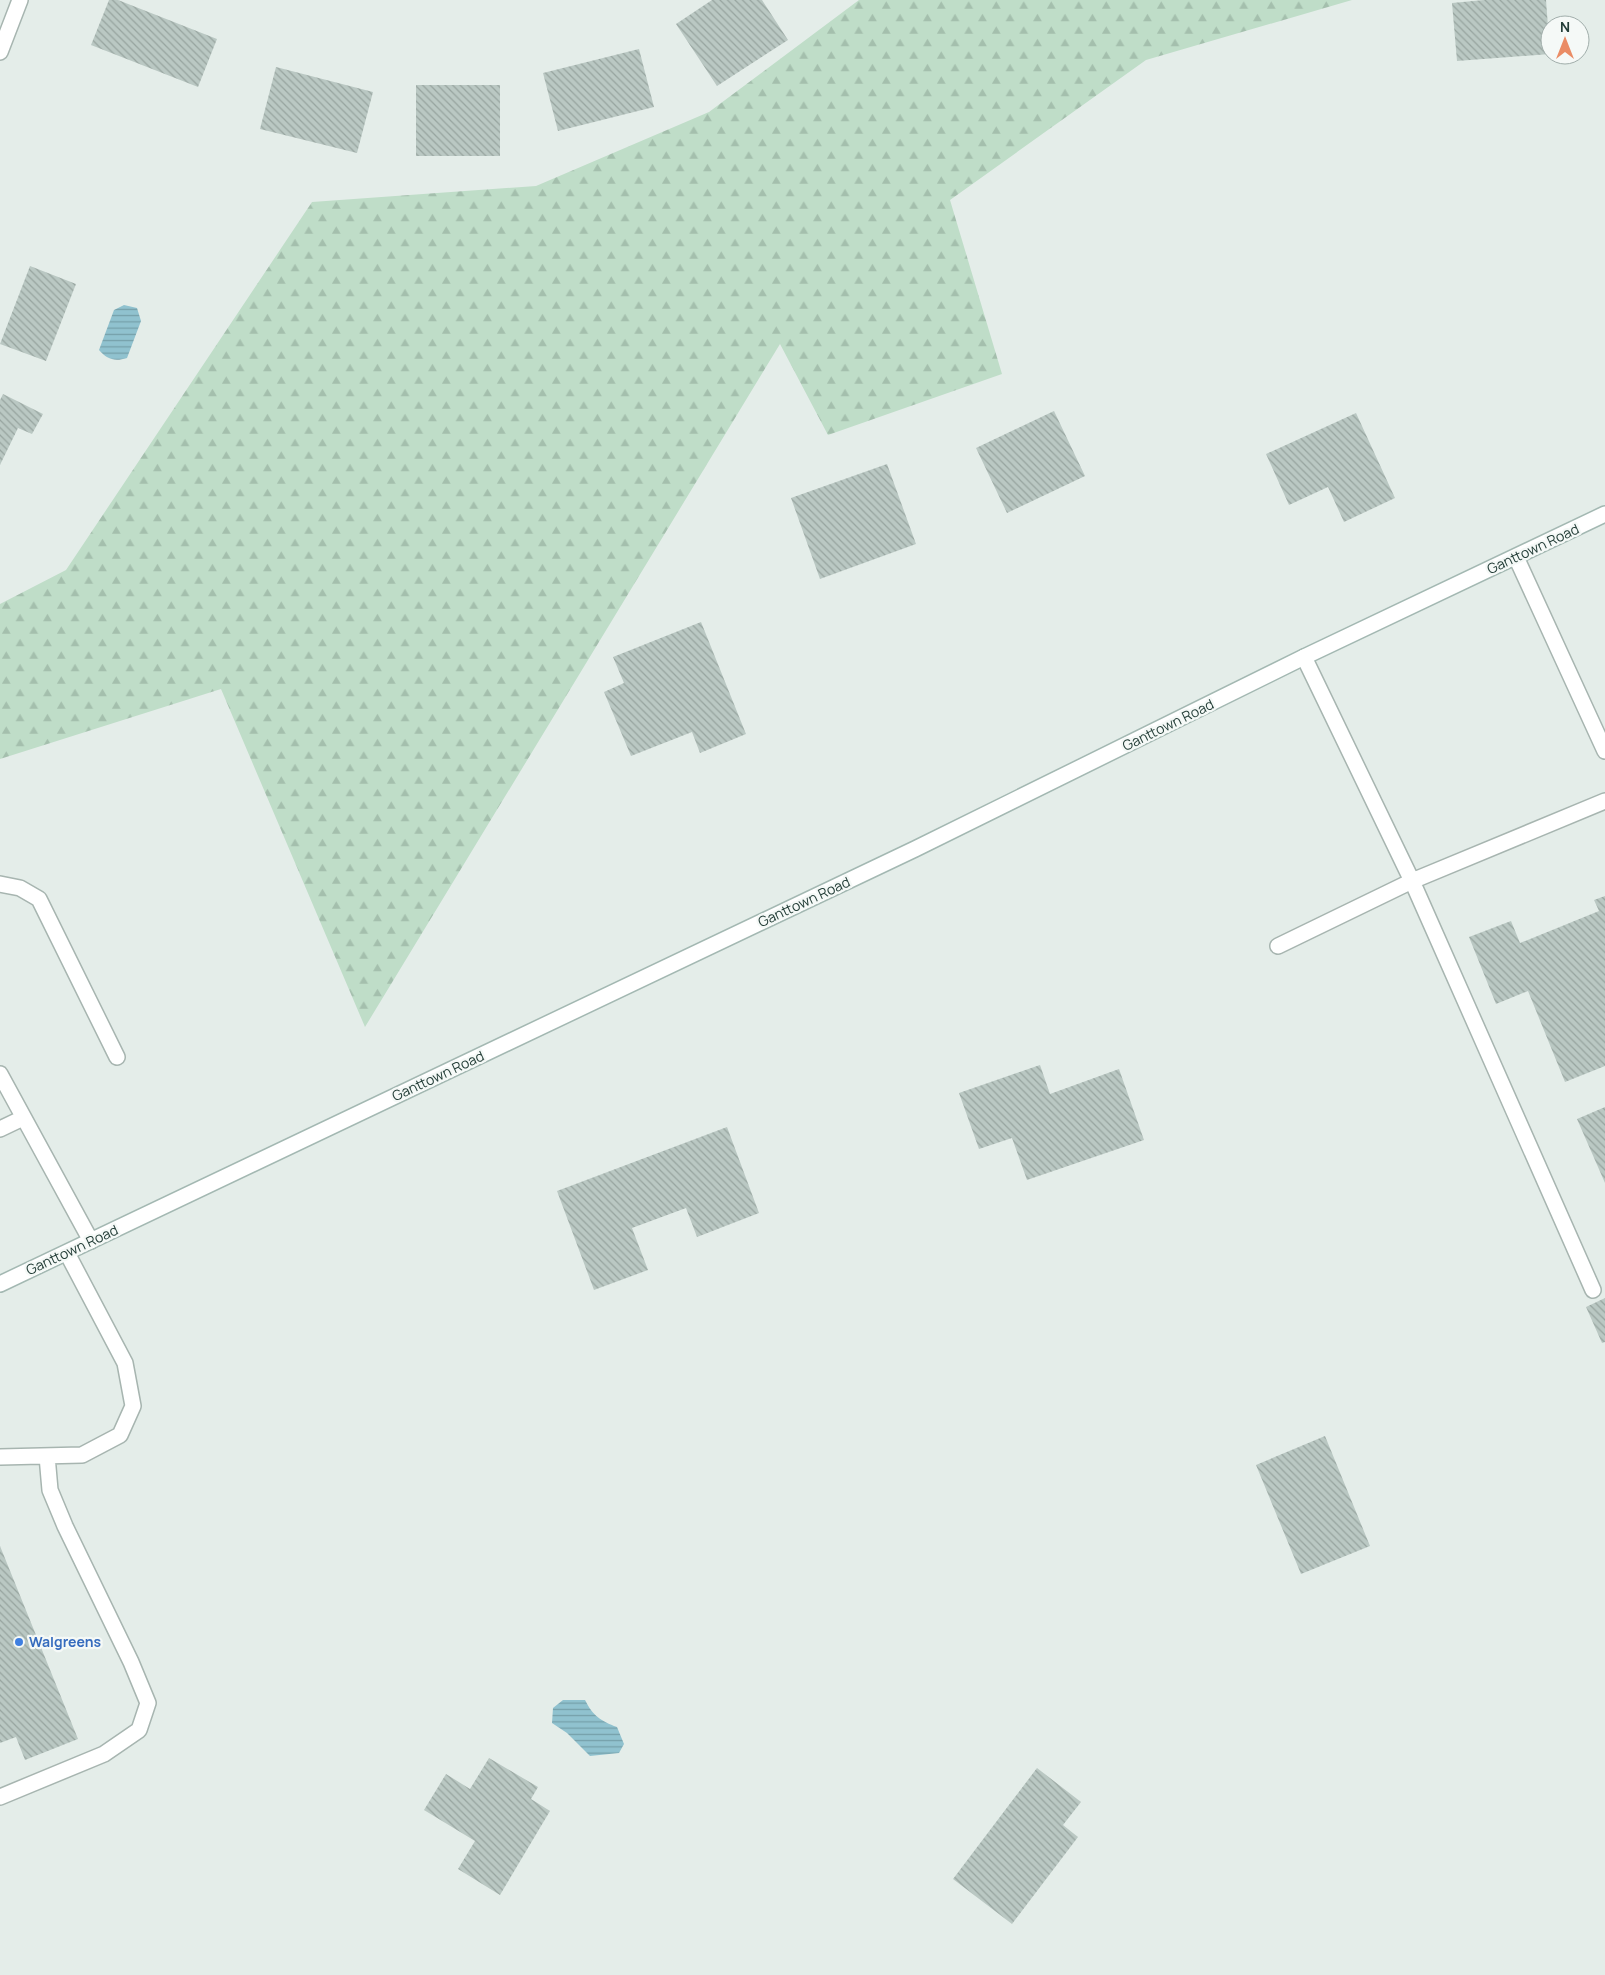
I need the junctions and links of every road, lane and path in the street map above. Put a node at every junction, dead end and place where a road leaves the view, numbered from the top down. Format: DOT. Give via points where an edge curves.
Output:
graph roads {
  1 [pos="20,0"];
  2 [pos="0,52"];
  3 [pos="1605,514"];
  4 [pos="1516,557"];
  5 [pos="1304,657"];
  6 [pos="1605,751"];
  7 [pos="1605,801"];
  8 [pos="1412,881"];
  9 [pos="0,884"];
  10 [pos="1278,946"];
  11 [pos="117,1057"];
  12 [pos="0,1074"];
  13 [pos="23,1118"];
  14 [pos="0,1129"];
  15 [pos="91,1241"];
  16 [pos="67,1253"];
  17 [pos="0,1284"];
  18 [pos="1593,1290"];
  19 [pos="47,1456"];
  20 [pos="0,1457"];
  21 [pos="0,1798"];
  1 -- 2 [label="street"];
  3 -- 4 [label="street, Ganttown Road"];
  4 -- 5 [label="street, Ganttown Road"];
  4 -- 6 [label="street"];
  5 -- 8 [label="street"];
  5 -- 15 [label="street, Ganttown Road" via="924,845"];
  7 -- 8 [label="street"];
  8 -- 10 [label="street"];
  8 -- 18 [label="street"];
  9 -- 11 [label="street" via="20,888 39,899"];
  12 -- 13 [label="street"];
  13 -- 14 [label="street"];
  13 -- 15 [label="street"];
  15 -- 16 [label="street, Ganttown Road"];
  16 -- 17 [label="street, Ganttown Road"];
  16 -- 19 [label="street" via="125,1363 133,1406 120,1435 82,1455"];
  19 -- 20 [label="street"];
  19 -- 21 [label="street" via="50,1490 148,1704 139,1730 104,1754"];
}
